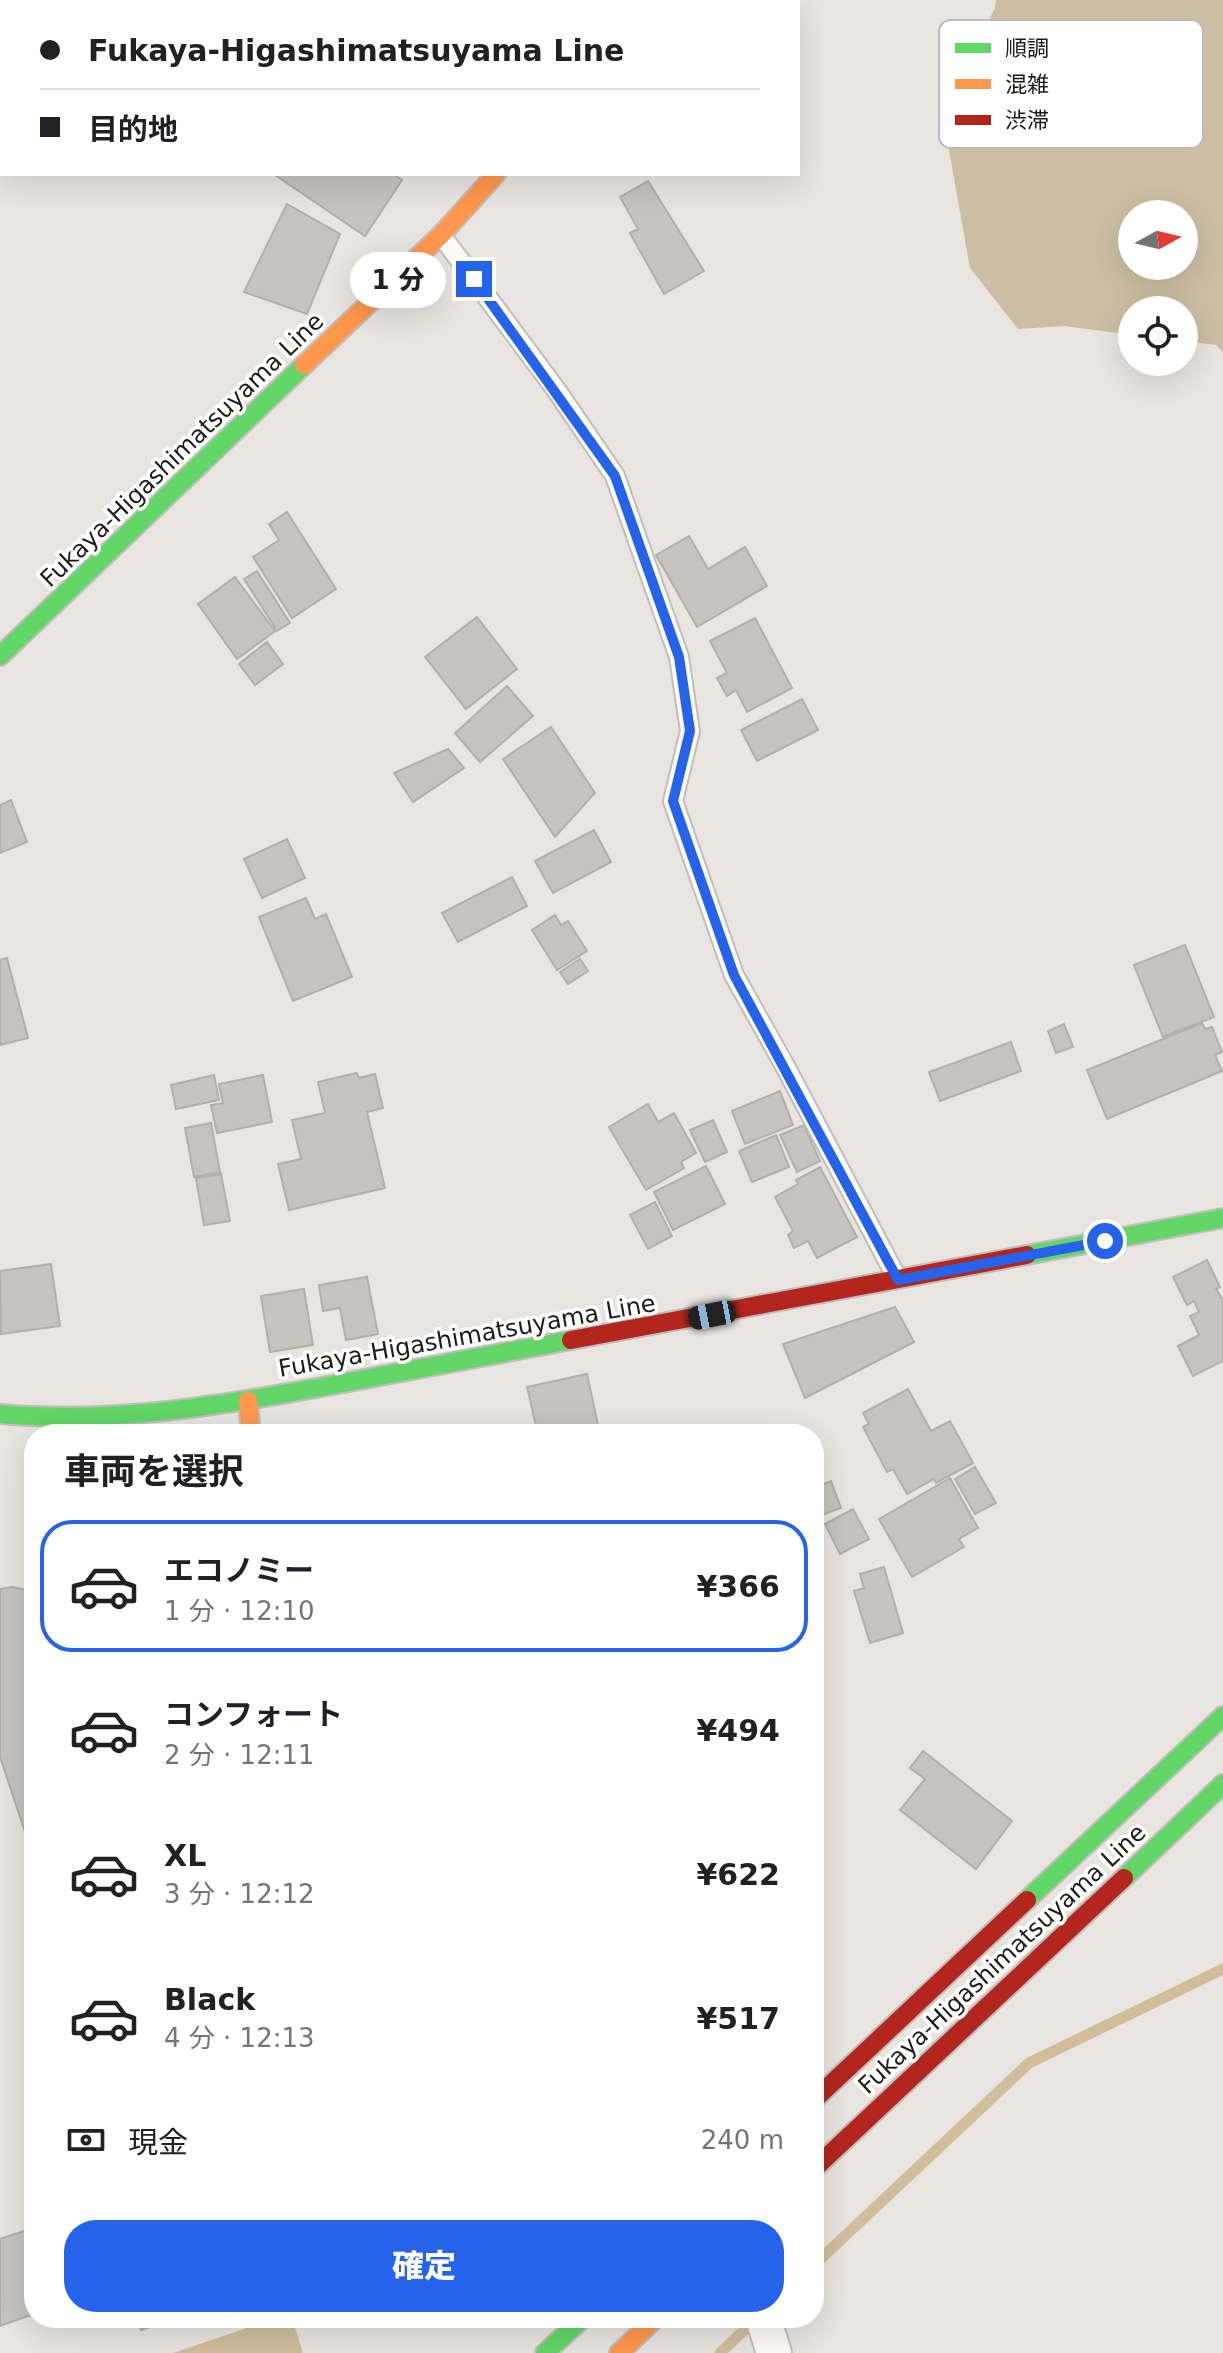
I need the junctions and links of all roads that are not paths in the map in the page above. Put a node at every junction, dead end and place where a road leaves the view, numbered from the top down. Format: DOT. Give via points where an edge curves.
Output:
graph roads {
  1 [pos="494,176"];
  2 [pos="441,235"];
  3 [pos="0,656"];
  4 [pos="1223,1218"];
  5 [pos="898,1280"];
  6 [pos="248,1401"];
  7 [pos="0,1414"];
  8 [pos="250,1424"];
  9 [pos="1223,1716"];
  10 [pos="1223,1784"];
  11 [pos="824,2091"];
  12 [pos="824,2160"];
  13 [pos="572,2328"];
  14 [pos="645,2328"];
  15 [pos="545,2353"];
  16 [pos="619,2353"];
  1 -- 2 [label="main road, Fukaya-Higashimatsuyama Line"];
  2 -- 3 [label="main road, Fukaya-Higashimatsuyama Line"];
  2 -- 5 [label="lane" via="615,476 679,657 690,731 673,801 734,975"];
  4 -- 5 [label="main road, Fukaya-Higashimatsuyama Line"];
  5 -- 6 [label="main road, Fukaya-Higashimatsuyama Line"];
  6 -- 7 [label="main road, Fukaya-Higashimatsuyama Line" via="127,1417"];
  6 -- 8 [label="main road"];
  9 -- 11 [label="main road, Fukaya-Higashimatsuyama Line"];
  10 -- 12 [label="main road, Fukaya-Higashimatsuyama Line"];
  13 -- 15 [label="main road"];
  14 -- 16 [label="main road"];
}
